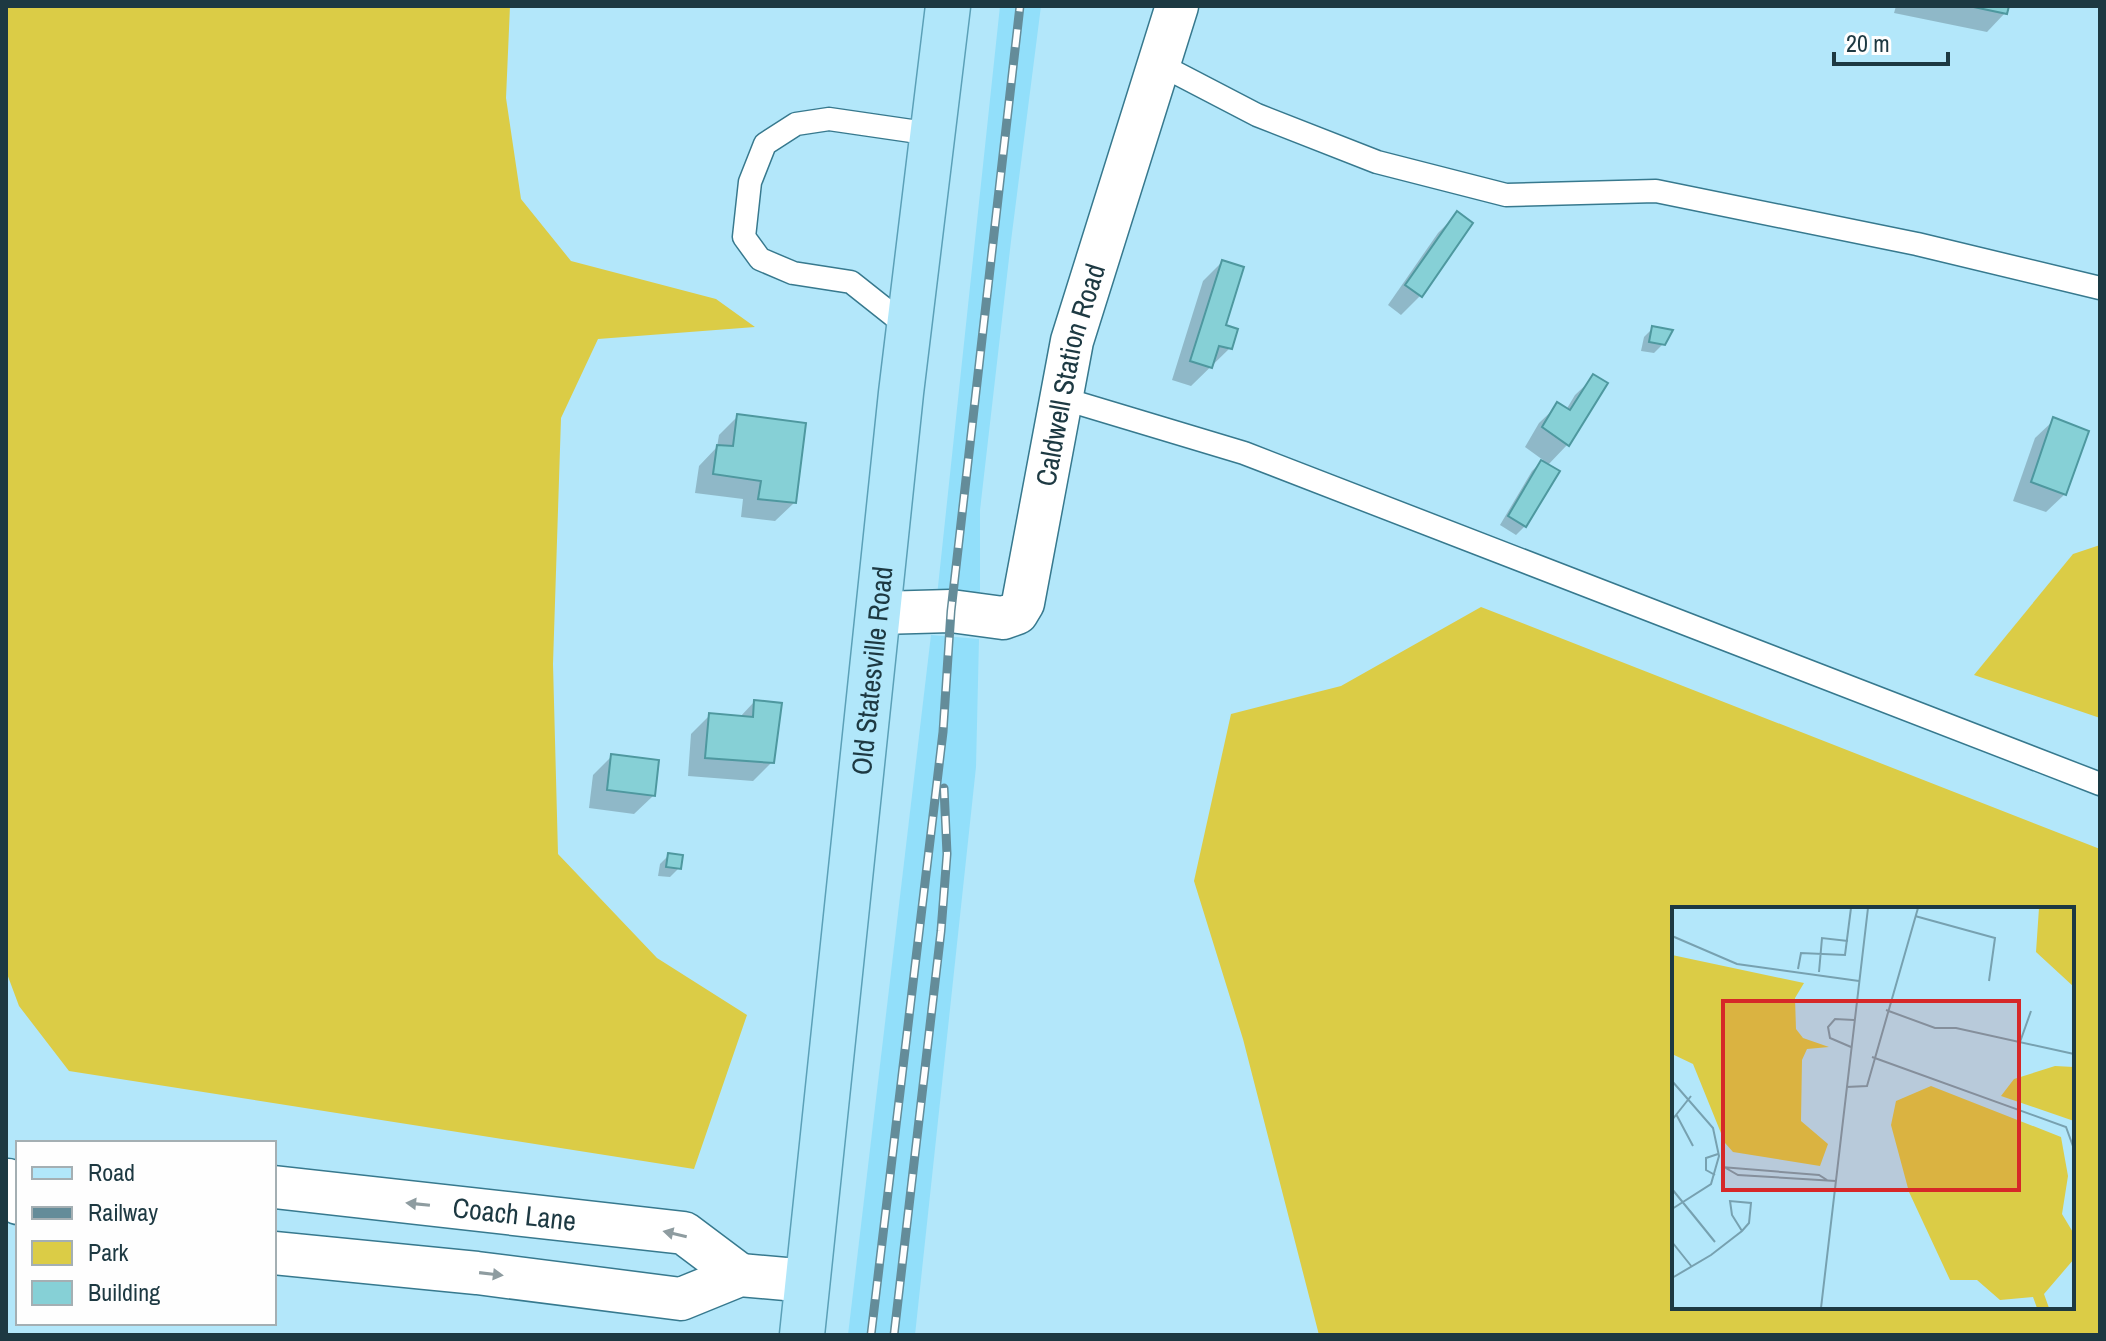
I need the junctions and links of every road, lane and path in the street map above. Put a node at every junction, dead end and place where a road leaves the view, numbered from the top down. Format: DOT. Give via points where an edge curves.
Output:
graph roads {
  1 [pos="948,6"];
  2 [pos="1177,6"];
  3 [pos="1159,64"];
  4 [pos="932,134"];
  5 [pos="2100,288"];
  6 [pos="909,328"];
  7 [pos="1061,398"];
  8 [pos="879,613"];
  9 [pos="2100,784"];
  10 [pos="276,1187"];
  11 [pos="355,1197"];
  12 [pos="276,1253"];
  13 [pos="351,1259"];
  14 [pos="740,1275"];
  15 [pos="808,1281"];
  16 [pos="802,1335"];
  1 -- 4 [label="main road, Old Statesville Road"];
  2 -- 3 [label="street, Caldwell Station Road"];
  3 -- 5 [label="lane" via="1257,115 1377,162 1506,195 1656,191"];
  3 -- 7 [label="street, Caldwell Station Road" via="1072,341"];
  4 -- 6 [label="main road, Old Statesville Road"];
  4 -- 6 [label="lane" via="829,119 796,124 765,144 750,182 744,237 760,259 793,273 851,282"];
  6 -- 8 [label="main road, Old Statesville Road"];
  7 -- 8 [label="street, Caldwell Station Road" via="1031,568 1017,613 1003,618 951,611"];
  7 -- 9 [label="lane" via="1244,453"];
  8 -- 15 [label="main road, Old Statesville Road"];
  10 -- 11 [label="street, Coach Lane"];
  11 -- 13 [label="street"];
  14 -- 11 [label="street, Coach Lane, one-way" via="684,1233"];
  12 -- 13 [label="street"];
  13 -- 14 [label="street, one-way" via="681,1299"];
  14 -- 15 [label="street"];
  15 -- 16 [label="main road, Old Statesville Road"];
}
